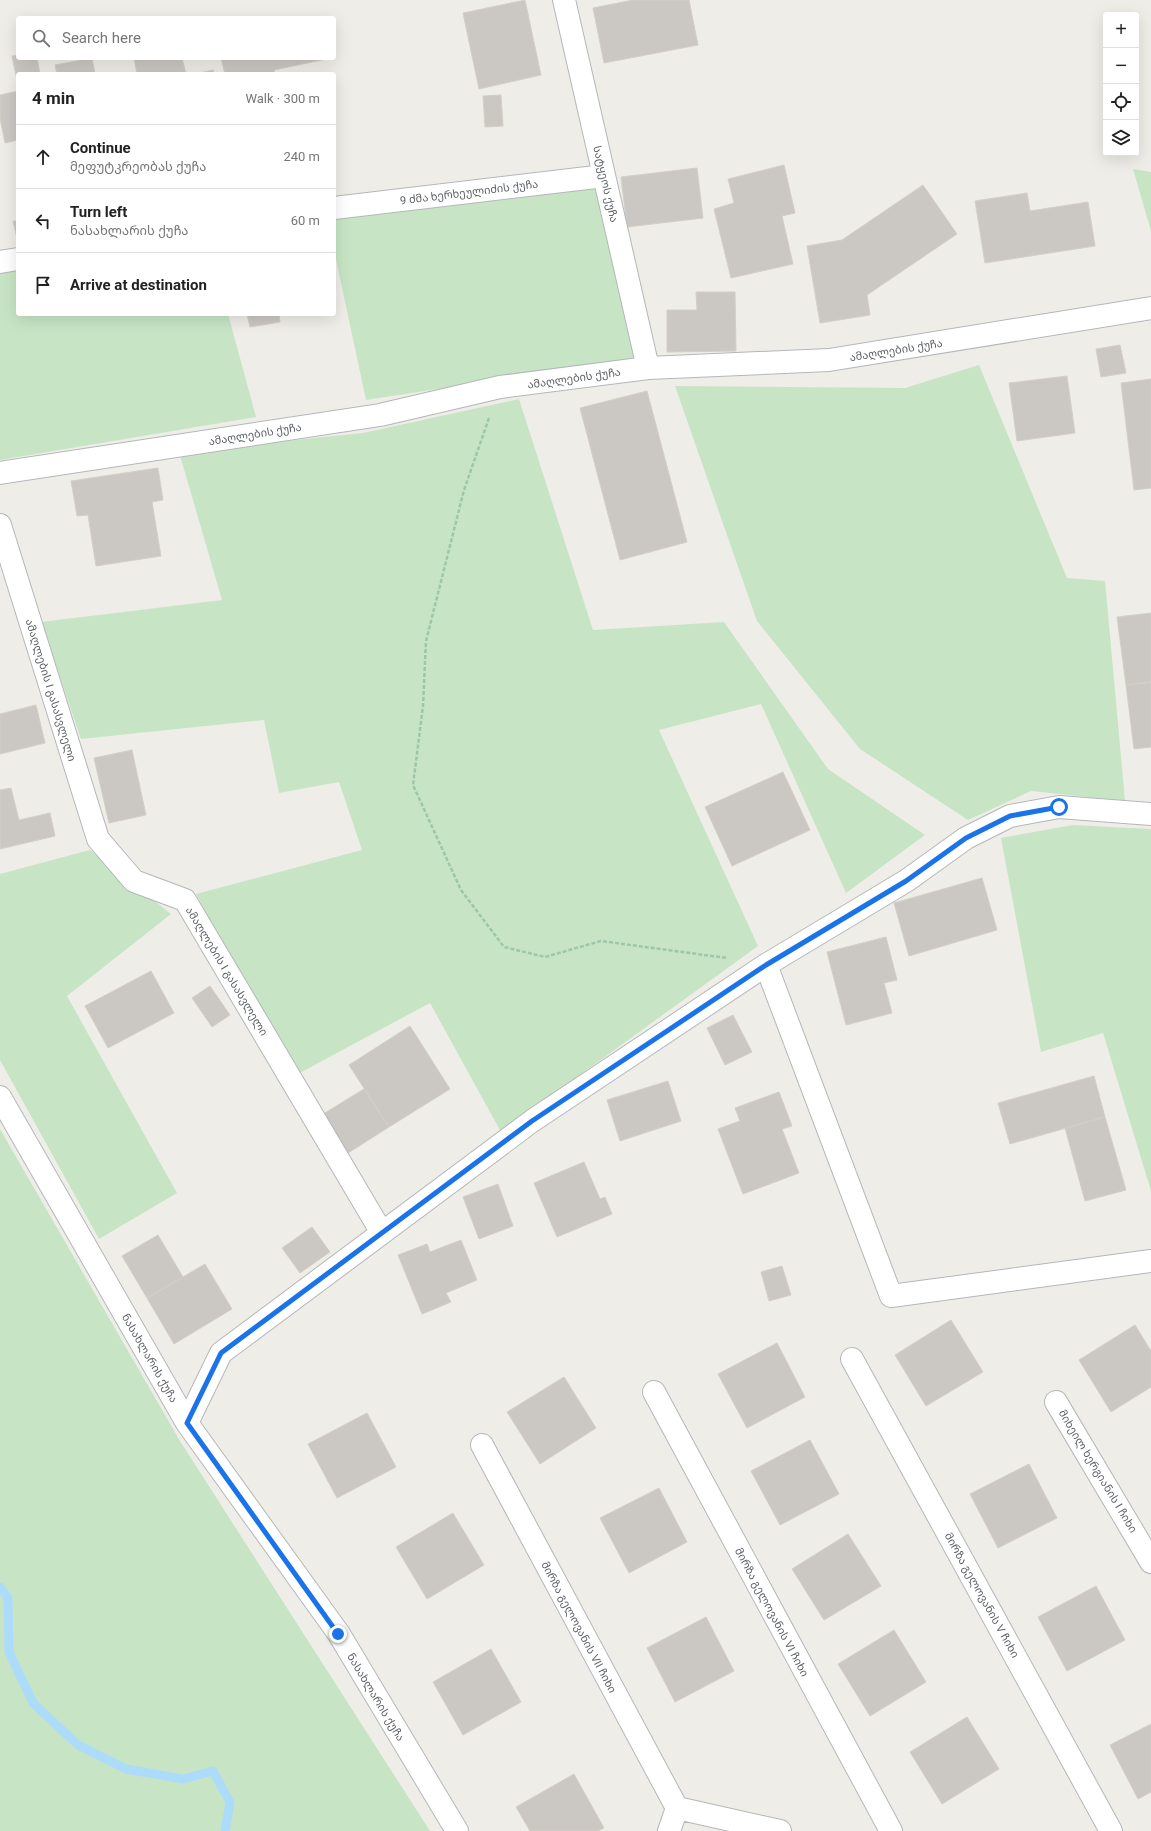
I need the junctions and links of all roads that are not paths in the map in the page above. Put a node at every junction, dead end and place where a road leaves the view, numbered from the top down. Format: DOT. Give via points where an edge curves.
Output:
graph roads {
  1 [pos="564,0"];
  2 [pos="604,176"];
  3 [pos="336,208"];
  4 [pos="16,259"];
  5 [pos="0,262"];
  6 [pos="1151,308"];
  7 [pos="648,368"];
  8 [pos="0,473"];
  9 [pos="0,525"];
  10 [pos="1151,814"];
  11 [pos="766,965"];
  12 [pos="0,1097"];
  13 [pos="382,1233"];
  14 [pos="1151,1261"];
  15 [pos="852,1359"];
  16 [pos="654,1392"];
  17 [pos="1056,1402"];
  18 [pos="187,1423"];
  19 [pos="482,1445"];
  20 [pos="1151,1562"];
  21 [pos="677,1808"];
  22 [pos="457,1831"];
  23 [pos="669,1831"];
  24 [pos="780,1831"];
  25 [pos="891,1831"];
  26 [pos="1111,1831"];
  1 -- 2 [label="street, სატყეოს ქუჩა"];
  2 -- 3 [label="street, 9 ძმა ხერხეულიძის ქუჩა"];
  2 -- 7 [label="street, სატყეოს ქუჩა"];
  4 -- 5 [label="street"];
  6 -- 7 [label="street, ამაღლების ქუჩა" via="829,360"];
  7 -- 8 [label="street, ამაღლების ქუჩა" via="500,387 380,415"];
  9 -- 13 [label="street, ამაღლების I გასასვლელი" via="98,839 134,881 185,900"];
  10 -- 11 [label="street" via="1059,807 1010,816 966,838 906,881"];
  11 -- 13 [label="street" via="532,1121"];
  11 -- 14 [label="street" via="891,1296"];
  12 -- 18 [label="street, ნასახლარის ქუჩა"];
  13 -- 18 [label="street" via="221,1353"];
  15 -- 26 [label="street, მირზა გელოვანის V ჩიხი"];
  16 -- 25 [label="street, მირზა გელოვანის VI ჩიხი"];
  17 -- 20 [label="street, მიხეილ ხერგიანის I ჩიხი"];
  18 -- 22 [label="street, ნასახლარის ქუჩა" via="338,1634"];
  19 -- 21 [label="street, მირზა გელოვანის VII ჩიხი"];
  21 -- 23 [label="street"];
  21 -- 24 [label="street"];
}
